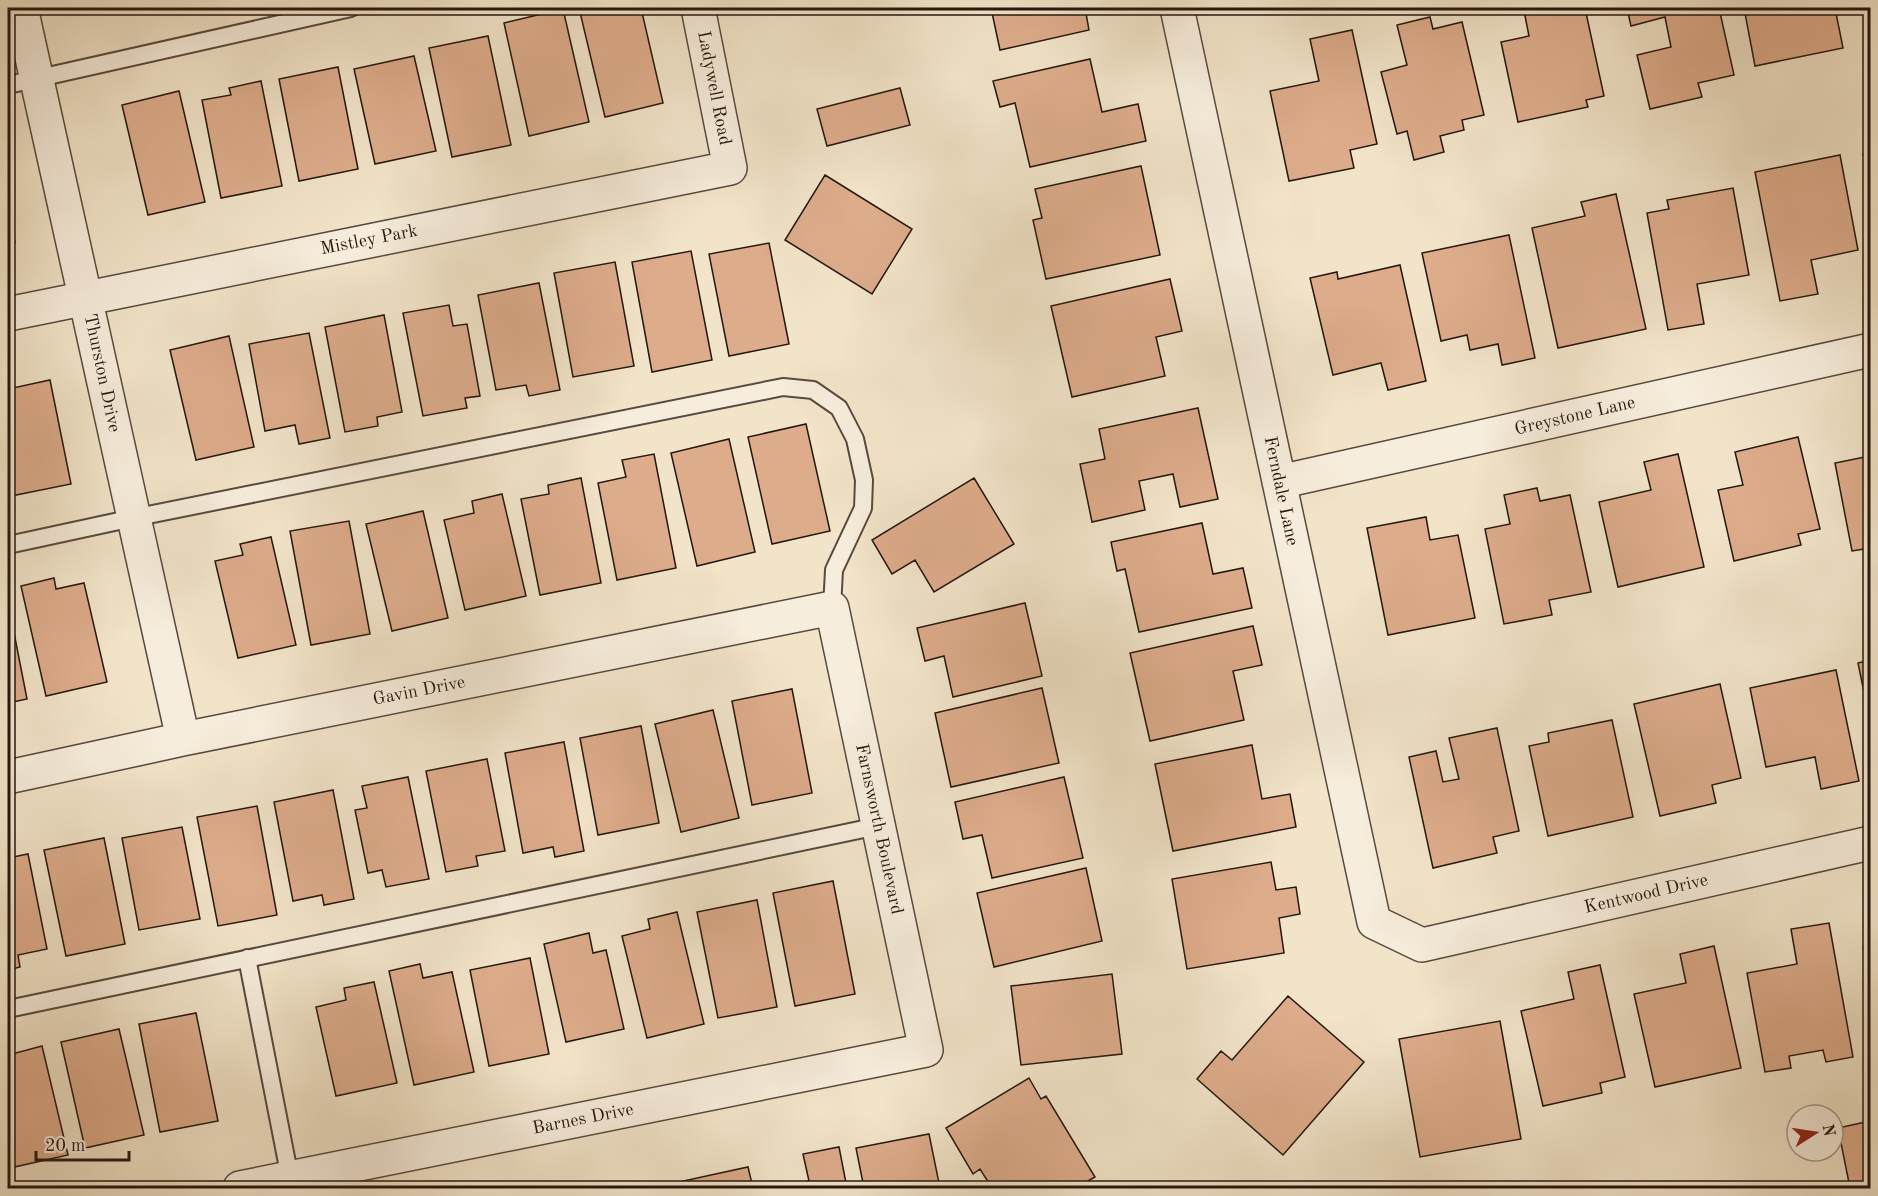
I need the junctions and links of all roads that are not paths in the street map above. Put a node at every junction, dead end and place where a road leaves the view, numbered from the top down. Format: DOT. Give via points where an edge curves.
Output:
graph roads {
  1 [pos="21,8"];
  2 [pos="351,8"];
  3 [pos="698,8"];
  4 [pos="1178,8"];
  5 [pos="22,82"];
  6 [pos="730,168"];
  7 [pos="85,298"];
  8 [pos="8,314"];
  9 [pos="1870,350"];
  10 [pos="1279,482"];
  11 [pos="133,518"];
  12 [pos="8,545"];
  13 [pos="831,608"];
  14 [pos="183,739"];
  15 [pos="8,777"];
  16 [pos="878,826"];
  17 [pos="1870,843"];
  18 [pos="1422,945"];
  19 [pos="247,958"];
  20 [pos="8,1009"];
  21 [pos="927,1050"];
  22 [pos="290,1178"];
  23 [pos="240,1188"];
  1 -- 5 [label="street, Thurston Drive"];
  2 -- 5 [label="lane"];
  3 -- 6 [label="street, Ladywell Road"];
  4 -- 10 [label="street, Ferndale Lane"];
  5 -- 7 [label="street, Thurston Drive"];
  6 -- 7 [label="street, Mistley Park"];
  7 -- 8 [label="street, Mistley Park"];
  7 -- 11 [label="street, Thurston Drive"];
  9 -- 10 [label="street, Greystone Lane"];
  10 -- 18 [label="street, Ferndale Lane" via="1374,922"];
  11 -- 12 [label="lane"];
  11 -- 13 [label="lane" via="783,387 813,390 839,408 855,439 864,480 864,508 834,570"];
  11 -- 14 [label="street, Thurston Drive"];
  13 -- 14 [label="street, Gavin Drive"];
  13 -- 16 [label="street, Farnsworth Boulevard"];
  14 -- 15 [label="street, Gavin Drive"];
  16 -- 19 [label="lane"];
  16 -- 21 [label="street, Farnsworth Boulevard"];
  17 -- 18 [label="street, Kentwood Drive"];
  19 -- 20 [label="lane"];
  19 -- 22 [label="lane"];
  21 -- 22 [label="street, Barnes Drive"];
  22 -- 23 [label="street, Barnes Drive"];
}
